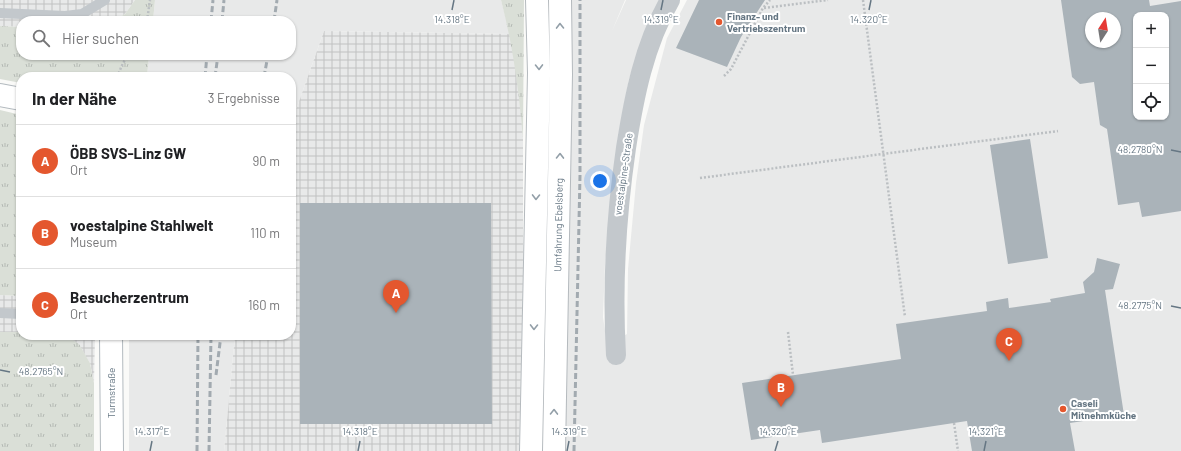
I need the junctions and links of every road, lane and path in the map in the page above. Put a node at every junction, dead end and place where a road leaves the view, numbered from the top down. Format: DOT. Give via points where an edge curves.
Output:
graph roads {
  1 [pos="105,0"];
  2 [pos="150,0"];
  3 [pos="537,0"];
  4 [pos="560,0"];
  5 [pos="670,0"];
  6 [pos="770,0"];
  7 [pos="828,0"];
  8 [pos="863,0"];
  9 [pos="763,8"];
  10 [pos="0,13"];
  11 [pos="148,16"];
  12 [pos="126,60"];
  13 [pos="120,72"];
  14 [pos="724,76"];
  15 [pos="0,94"];
  16 [pos="16,98"];
  17 [pos="1058,131"];
  18 [pos="883,154"];
  19 [pos="700,178"];
  20 [pos="0,313"];
  21 [pos="16,314"];
  22 [pos="905,317"];
  23 [pos="788,332"];
  24 [pos="111,340"];
  25 [pos="616,355"];
  26 [pos="793,376"];
  27 [pos="954,423"];
  28 [pos="112,451"];
  29 [pos="531,451"];
  30 [pos="554,451"];
  31 [pos="958,451"];
  1 -- 10 [label="lane" via="82,14 65,16"];
  2 -- 11 [label="path"];
  3 -- 29 [label="main road, one-way" via="538,81"];
  30 -- 4 [label="main road, Umfahrung Ebelsberg, one-way"];
  5 -- 25 [label="street, voestalpine-Straße" via="654,33 639,78 624,166 617,222 615,267"];
  6 -- 9 [label="path"];
  7 -- 9 [label="path"];
  8 -- 18 [label="path"];
  9 -- 14 [label="path" via="731,69"];
  12 -- 13 [label="path"];
  15 -- 16 [label="main road"];
  17 -- 18 [label="path"];
  18 -- 19 [label="path"];
  18 -- 22 [label="path"];
  20 -- 21 [label="lane"];
  23 -- 26 [label="path"];
  24 -- 28 [label="main road, Turmstraße"];
  27 -- 31 [label="path"];
}
